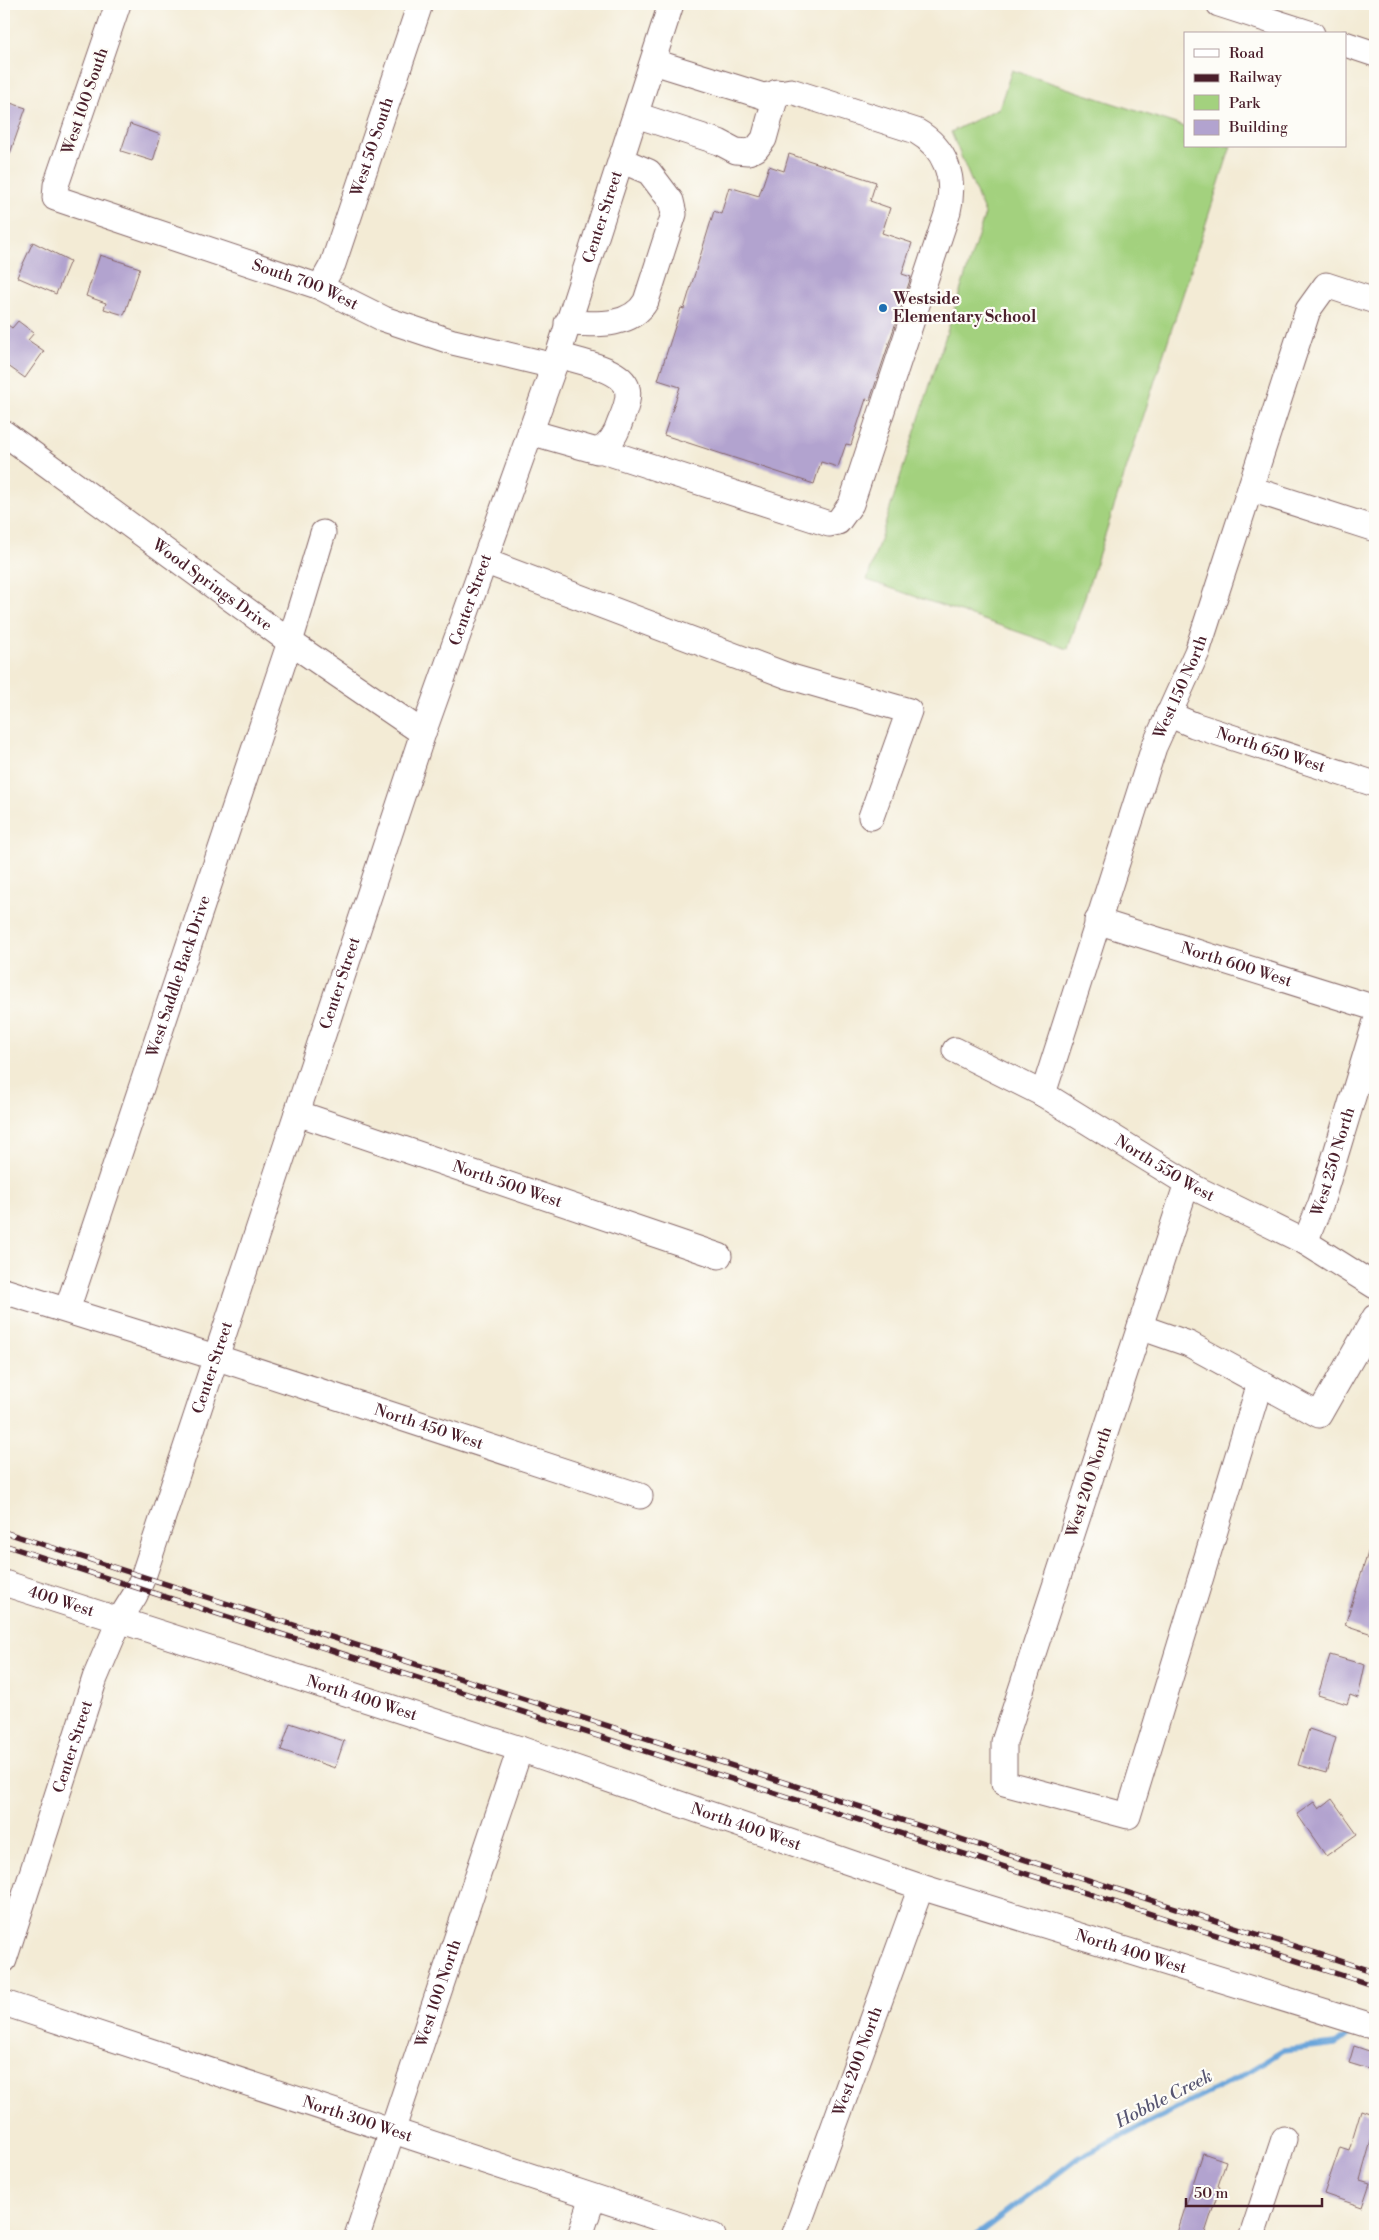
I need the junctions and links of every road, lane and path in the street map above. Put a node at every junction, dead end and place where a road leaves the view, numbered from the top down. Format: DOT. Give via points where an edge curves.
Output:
graph roads {
  1 [pos="118,4"];
  2 [pos="420,4"];
  3 [pos="671,4"];
  4 [pos="1219,4"];
  5 [pos="1281,13"];
  6 [pos="1309,32"];
  7 [pos="1346,44"];
  8 [pos="1375,54"];
  9 [pos="654,62"];
  10 [pos="777,92"];
  11 [pos="636,115"];
  12 [pos="621,160"];
  13 [pos="55,198"];
  14 [pos="320,288"];
  15 [pos="1375,300"];
  16 [pos="568,323"];
  17 [pos="556,361"];
  18 [pos="530,432"];
  19 [pos="4,433"];
  20 [pos="600,450"];
  21 [pos="1251,489"];
  22 [pos="1375,529"];
  23 [pos="322,532"];
  24 [pos="484,561"];
  25 [pos="290,642"];
  26 [pos="1168,714"];
  27 [pos="423,733"];
  28 [pos="1375,784"];
  29 [pos="871,817"];
  30 [pos="1097,921"];
  31 [pos="1375,1008"];
  32 [pos="1375,1024"];
  33 [pos="955,1050"];
  34 [pos="1042,1094"];
  35 [pos="297,1113"];
  36 [pos="1187,1183"];
  37 [pos="1305,1242"];
  38 [pos="719,1256"];
  39 [pos="1375,1286"];
  40 [pos="4,1290"];
  41 [pos="67,1310"];
  42 [pos="1375,1318"];
  43 [pos="1140,1327"];
  44 [pos="218,1358"];
  45 [pos="1260,1383"];
  46 [pos="640,1496"];
  47 [pos="4,1583"];
  48 [pos="120,1619"];
  49 [pos="520,1749"];
  50 [pos="921,1887"];
  51 [pos="4,1960"];
  52 [pos="4,2003"];
  53 [pos="1375,2027"];
  54 [pos="392,2131"];
  55 [pos="1284,2138"];
  56 [pos="593,2197"];
  57 [pos="357,2236"];
  58 [pos="580,2236"];
  59 [pos="713,2236"];
  60 [pos="794,2236"];
  61 [pos="1252,2236"];
  1 -- 13 [label="street, West 100 South" via="56,185"];
  2 -- 14 [label="street, West 50 South" via="333,264"];
  3 -- 9 [label="street, Center Street"];
  4 -- 5 [label="street"];
  5 -- 6 [label="street"];
  7 -- 8 [label="street"];
  9 -- 10 [label="street" via="763,96"];
  9 -- 11 [label="street, Center Street"];
  10 -- 11 [label="street" via="764,139 756,150 748,152"];
  10 -- 20 [label="street" via="791,91 916,131 936,148 951,176 948,210 851,504 838,522 828,524"];
  11 -- 12 [label="street, Center Street"];
  12 -- 16 [label="street, Center Street"];
  12 -- 16 [label="street" via="649,172 671,201 674,214 646,301 631,318 596,324"];
  13 -- 14 [label="street, South 700 West"];
  14 -- 17 [label="street, South 700 West" via="384,319 453,342"];
  15 -- 21 [label="street, West 150 North" via="1326,285 1308,310"];
  16 -- 17 [label="street, Center Street"];
  17 -- 18 [label="street, Center Street"];
  17 -- 20 [label="street, South 700 West" via="613,373 626,386 627,400 617,432 611,442"];
  18 -- 20 [label="street"];
  18 -- 24 [label="street, Center Street"];
  19 -- 25 [label="street, Wood Springs Drive"];
  21 -- 22 [label="street"];
  21 -- 26 [label="street, West 150 North" via="1197,652"];
  23 -- 25 [label="street, West Saddle Back Drive"];
  24 -- 27 [label="street, Center Street"];
  24 -- 29 [label="street" via="788,676 909,711"];
  25 -- 27 [label="street, Wood Springs Drive"];
  25 -- 41 [label="street, West Saddle Back Drive"];
  26 -- 28 [label="street, North 650 West"];
  26 -- 30 [label="street, West 150 North" via="1154,747"];
  27 -- 35 [label="street, Center Street"];
  30 -- 31 [label="street, North 600 West"];
  30 -- 34 [label="street, West 150 North"];
  32 -- 37 [label="street, West 250 North" via="1321,1202"];
  33 -- 34 [label="street, North 550 West"];
  34 -- 36 [label="street, North 550 West"];
  35 -- 38 [label="street, North 500 West"];
  35 -- 44 [label="street, Center Street"];
  36 -- 37 [label="street, North 550 West"];
  36 -- 43 [label="street, West 200 North"];
  37 -- 39 [label="street, North 550 West"];
  40 -- 41 [label="street, North 450 West"];
  41 -- 44 [label="street, North 450 West"];
  42 -- 45 [label="street" via="1319,1415"];
  43 -- 45 [label="street" via="1189,1344"];
  43 -- 45 [label="street, West 200 North" via="1004,1742 1004,1783 1128,1816"];
  44 -- 46 [label="street, North 450 West"];
  44 -- 48 [label="street, Center Street" via="143,1577"];
  47 -- 48 [label="street, 400 West"];
  48 -- 49 [label="street, North 400 West"];
  48 -- 51 [label="street, Center Street" via="95,1678"];
  49 -- 50 [label="street, North 400 West"];
  49 -- 54 [label="street, West 100 North"];
  50 -- 53 [label="street, North 400 West"];
  50 -- 60 [label="street, West 200 North"];
  52 -- 54 [label="street, North 300 West"];
  54 -- 56 [label="street, North 300 West"];
  54 -- 57 [label="street, West 100 North"];
  55 -- 61 [label="street"];
  56 -- 58 [label="street"];
  56 -- 59 [label="street, North 300 West"];
}
